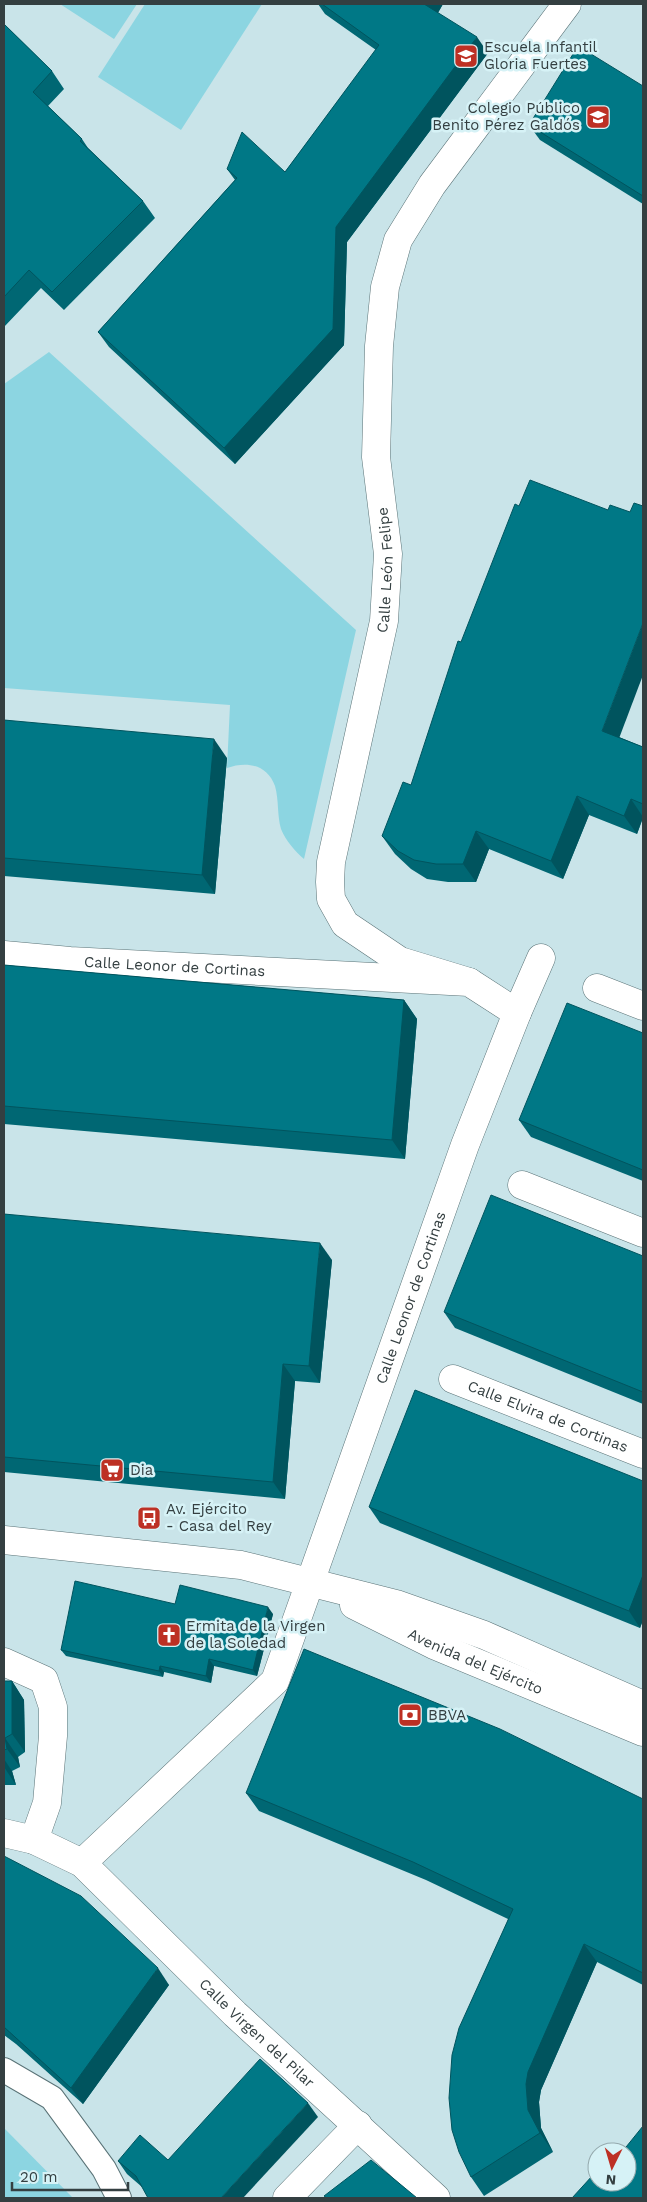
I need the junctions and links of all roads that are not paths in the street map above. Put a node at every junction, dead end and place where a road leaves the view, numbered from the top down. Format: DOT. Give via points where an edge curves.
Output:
graph roads {
  1 [pos="567,4"];
  2 [pos="4,955"];
  3 [pos="541,958"];
  4 [pos="469,982"];
  5 [pos="596,988"];
  6 [pos="643,1006"];
  7 [pos="517,1013"];
  8 [pos="522,1185"];
  9 [pos="643,1233"];
  10 [pos="454,1379"];
  11 [pos="643,1454"];
  12 [pos="4,1540"];
  13 [pos="310,1583"];
  14 [pos="4,1662"];
  15 [pos="639,1710"];
  16 [pos="4,1833"];
  17 [pos="34,1840"];
  18 [pos="82,1863"];
  19 [pos="4,2070"];
  20 [pos="358,2124"];
  21 [pos="119,2198"];
  22 [pos="287,2198"];
  23 [pos="436,2198"];
  1 -- 4 [label="street, Calle León Felipe" via="432,185 398,240 384,297 379,346 376,457 388,554 384,621 331,862 331,899 345,924 400,961"];
  2 -- 4 [label="street, Calle Leonor de Cortinas"];
  3 -- 7 [label="street, Calle Leonor de Cortinas"];
  4 -- 7 [label="street, Calle Leonor de Cortinas"];
  5 -- 6 [label="street"];
  7 -- 13 [label="street, Calle Leonor de Cortinas" via="466,1145"];
  8 -- 9 [label="street"];
  10 -- 11 [label="street, Calle Elvira de Cortinas"];
  12 -- 13 [label="street, Avenida del Ejército" via="241,1565"];
  13 -- 15 [label="street, Avenida del Ejército" via="434,1645"];
  13 -- 18 [label="street" via="275,1681"];
  14 -- 17 [label="street" via="44,1680 53,1707 47,1803"];
  16 -- 17 [label="street, Calle Virgen del Pilar"];
  17 -- 18 [label="street, Calle Virgen del Pilar"];
  18 -- 20 [label="street, Calle Virgen del Pilar" via="235,2014"];
  19 -- 21 [label="street" via="52,2098 104,2169"];
  20 -- 22 [label="street"];
  20 -- 23 [label="street, Calle Virgen del Pilar"];
}
